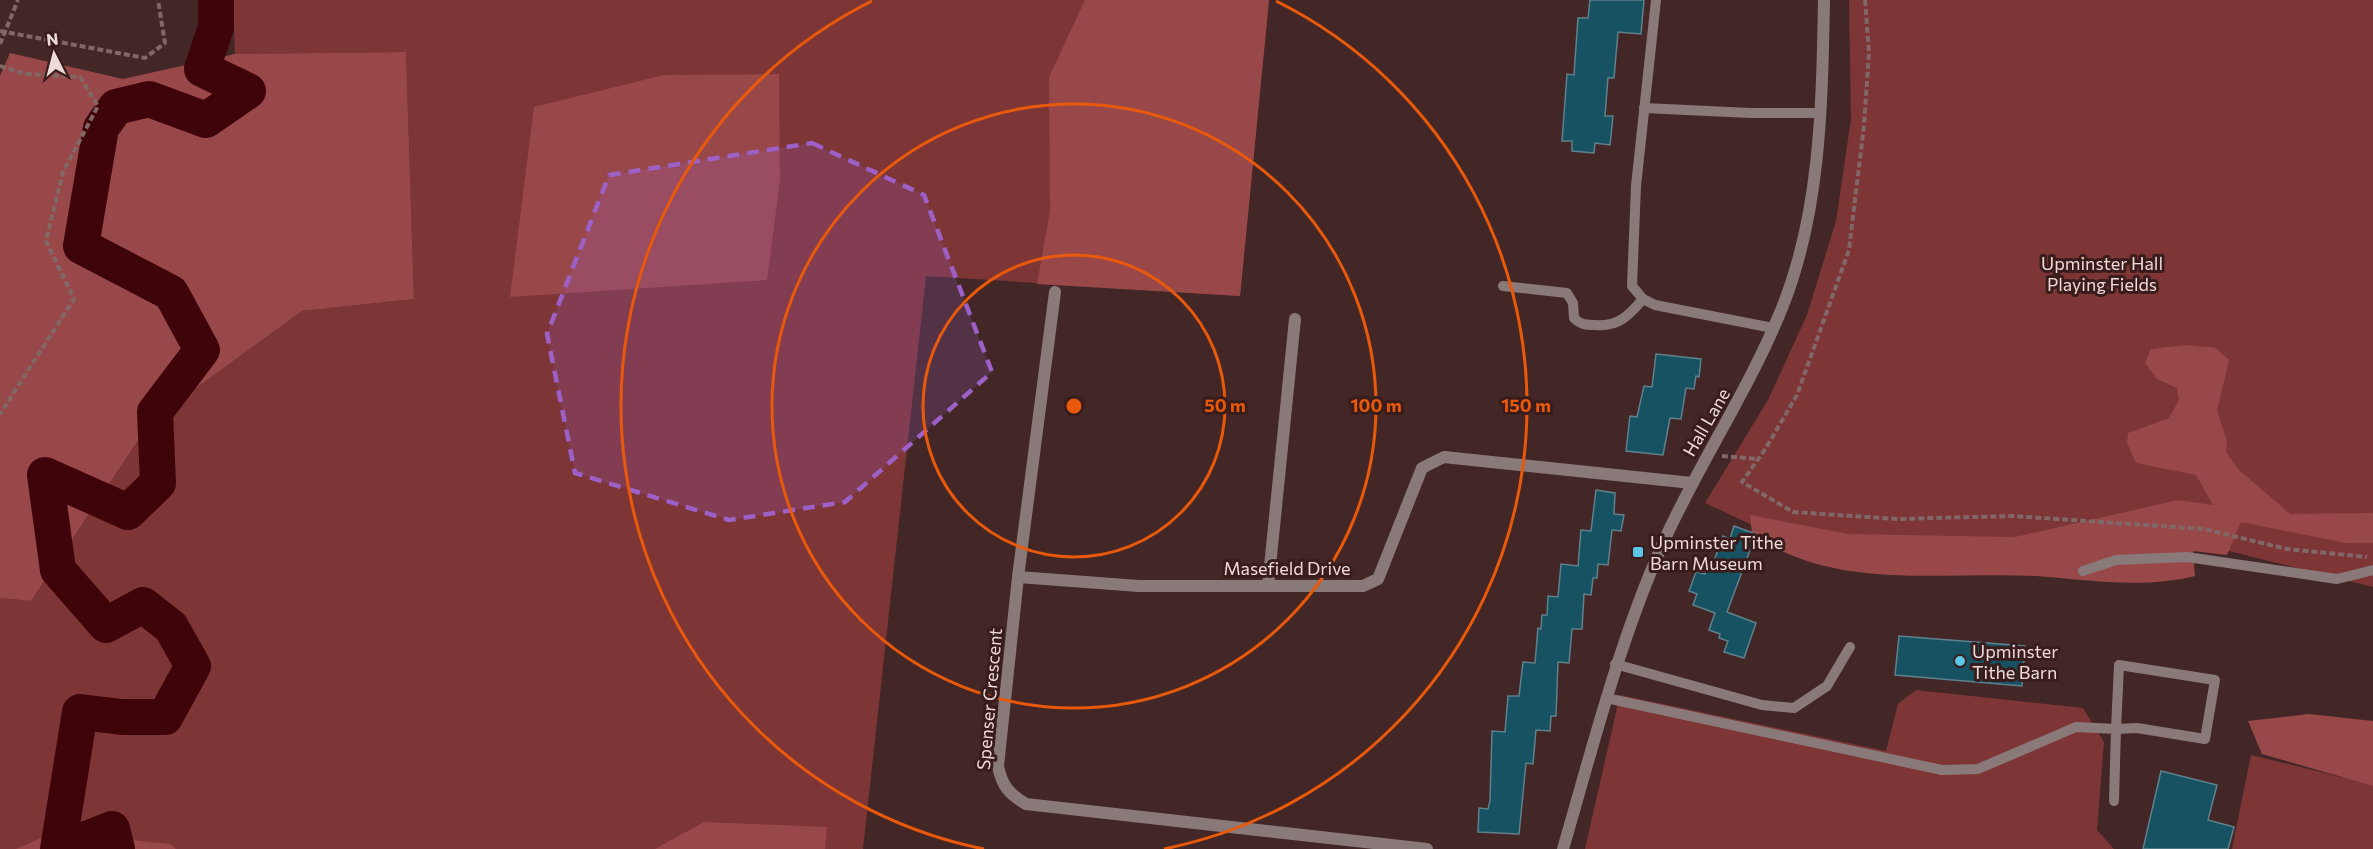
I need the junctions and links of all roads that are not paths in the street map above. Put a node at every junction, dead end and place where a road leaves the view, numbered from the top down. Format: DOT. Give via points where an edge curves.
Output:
graph roads {
  1 [pos="1656,0"];
  2 [pos="1824,0"];
  3 [pos="1644,108"];
  4 [pos="1821,113"];
  5 [pos="1503,286"];
  6 [pos="1055,292"];
  7 [pos="1643,299"];
  8 [pos="1296,319"];
  9 [pos="1773,328"];
  10 [pos="1692,483"];
  11 [pos="2373,570"];
  12 [pos="2083,571"];
  13 [pos="1018,577"];
  14 [pos="1268,586"];
  15 [pos="1850,647"];
  16 [pos="1615,664"];
  17 [pos="1606,698"];
  18 [pos="2116,729"];
  19 [pos="2115,801"];
  20 [pos="1427,849"];
  21 [pos="1563,849"];
  1 -- 3 [label="lane"];
  2 -- 4 [label="street, Hall Lane"];
  3 -- 4 [label="lane"];
  3 -- 7 [label="lane" via="1632,286"];
  4 -- 9 [label="street, Hall Lane" via="1809,216"];
  5 -- 7 [label="lane" via="1567,293 1574,318 1586,325 1621,321"];
  6 -- 13 [label="street, Spenser Crescent"];
  7 -- 9 [label="lane"];
  8 -- 14 [label="street"];
  9 -- 10 [label="street, Hall Lane" via="1744,392"];
  10 -- 14 [label="street, Masefield Drive" via="1444,457 1422,468 1378,579 1363,586"];
  10 -- 16 [label="street, Hall Lane"];
  11 -- 12 [label="lane" via="2337,579 2187,557 2116,560"];
  13 -- 14 [label="street, Masefield Drive" via="1139,586"];
  13 -- 20 [label="street, Spenser Crescent" via="998,766 1010,795 1026,804"];
  15 -- 16 [label="lane" via="1827,686 1794,708 1762,705"];
  16 -- 17 [label="street, Hall Lane"];
  17 -- 18 [label="lane" via="1942,770 1978,769 2076,727"];
  17 -- 21 [label="street, Hall Lane"];
  18 -- 18 [label="lane" via="2137,728 2205,739 2215,680 2119,665"];
  18 -- 19 [label="lane"];
}
